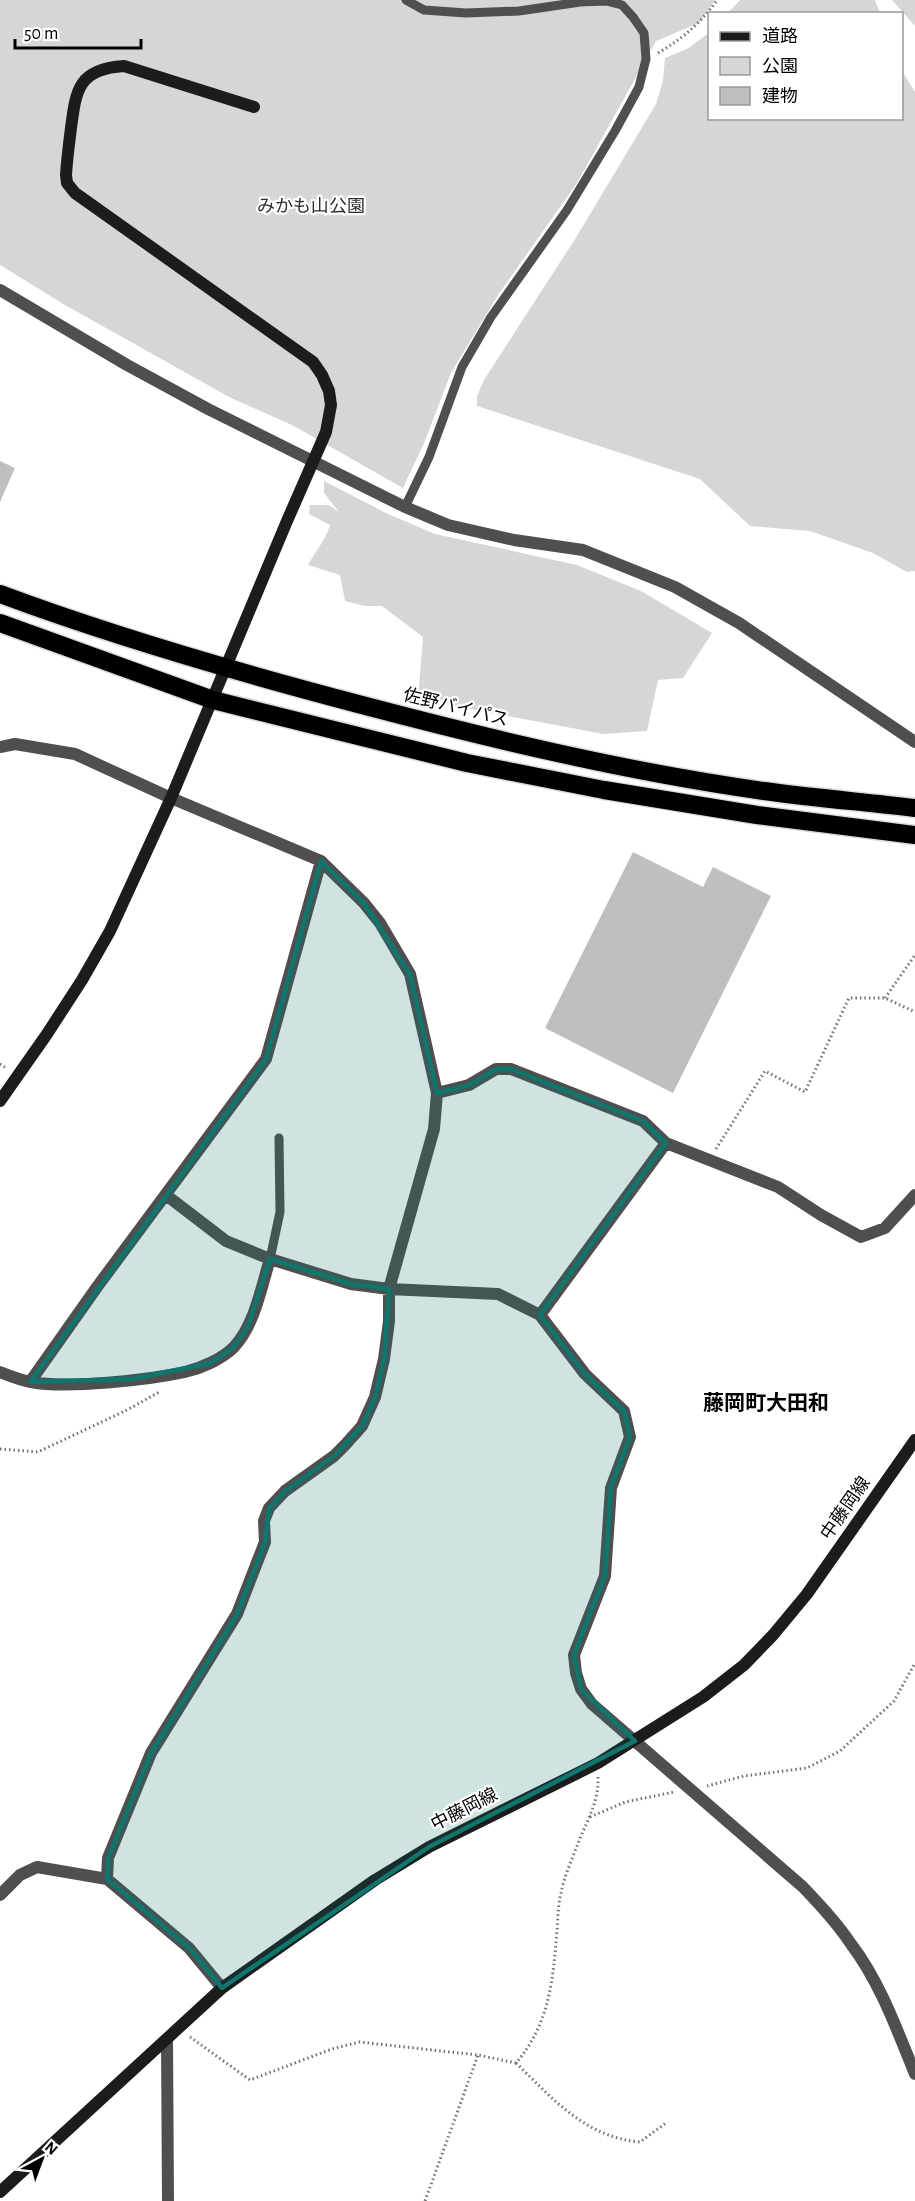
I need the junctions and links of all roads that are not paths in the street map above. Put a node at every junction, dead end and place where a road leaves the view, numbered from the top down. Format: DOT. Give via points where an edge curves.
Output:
graph roads {
  1 [pos="406,0"];
  2 [pos="254,107"];
  3 [pos="0,290"];
  4 [pos="314,460"];
  5 [pos="405,507"];
  6 [pos="0,594"];
  7 [pos="0,623"];
  8 [pos="225,669"];
  9 [pos="213,700"];
  10 [pos="915,742"];
  11 [pos="0,747"];
  12 [pos="171,798"];
  13 [pos="915,808"];
  14 [pos="915,835"];
  15 [pos="321,861"];
  16 [pos="437,1093"];
  17 [pos="0,1101"];
  18 [pos="279,1138"];
  19 [pos="666,1143"];
  20 [pos="166,1195"];
  21 [pos="915,1195"];
  22 [pos="270,1259"];
  23 [pos="389,1289"];
  24 [pos="540,1315"];
  25 [pos="0,1372"];
  26 [pos="30,1382"];
  27 [pos="915,1440"];
  28 [pos="635,1741"];
  29 [pos="107,1879"];
  30 [pos="0,1895"];
  31 [pos="222,1988"];
  32 [pos="167,2039"];
  33 [pos="915,2074"];
  34 [pos="0,2192"];
  35 [pos="168,2201"];
  1 -- 5 [label="lane" via="424,10 466,13 606,1 622,5 633,17 644,33 646,59 639,87 615,130 567,210 491,317 462,367 429,457"];
  2 -- 4 [label="street" via="138,69 110,67 86,80 75,96 66,175 70,187 86,202 313,362 329,391 331,405 326,432"];
  3 -- 4 [label="street" via="208,409"];
  4 -- 5 [label="street"];
  4 -- 8 [label="street"];
  5 -- 10 [label="street" via="448,525 583,550 675,587 739,623"];
  6 -- 8 [label="highway, 佐野バイパス"];
  7 -- 9 [label="highway"];
  8 -- 9 [label="street"];
  8 -- 13 [label="highway, 佐野バイパス" via="603,764 764,791"];
  9 -- 12 [label="street"];
  9 -- 14 [label="highway" via="467,763 604,790"];
  11 -- 12 [label="street" via="15,744 75,754"];
  12 -- 15 [label="street"];
  12 -- 17 [label="street" via="99,951"];
  15 -- 16 [label="street" via="380,923 410,974"];
  15 -- 20 [label="street" via="267,1059"];
  16 -- 19 [label="street" via="469,1085 496,1069 511,1069 643,1121"];
  16 -- 23 [label="street" via="434,1129"];
  18 -- 22 [label="lane" via="280,1212"];
  19 -- 21 [label="street" via="778,1187 861,1238 885,1228"];
  19 -- 24 [label="street"];
  20 -- 22 [label="street" via="226,1241"];
  20 -- 26 [label="street"];
  22 -- 23 [label="street" via="351,1284"];
  22 -- 26 [label="street" via="248,1327 233,1348 212,1363 186,1372 132,1379"];
  23 -- 24 [label="street" via="498,1294"];
  23 -- 29 [label="street" via="384,1359 367,1416 334,1456 285,1491 269,1508 264,1521 265,1542 237,1614 151,1753 108,1858"];
  24 -- 28 [label="street" via="585,1374 624,1411 630,1437 611,1488 605,1576 574,1654 576,1673 592,1704"];
  25 -- 26 [label="street"];
  27 -- 28 [label="street, 中藤岡線" via="807,1594 773,1635 720,1684"];
  28 -- 31 [label="street, 中藤岡線" via="429,1847 375,1880"];
  28 -- 33 [label="street" via="803,1887 853,1945 873,1979"];
  29 -- 30 [label="street" via="38,1867 20,1875"];
  29 -- 31 [label="street" via="189,1948"];
  31 -- 32 [label="street, 中藤岡線"];
  32 -- 34 [label="street, 中藤岡線"];
  32 -- 35 [label="street"];
}
